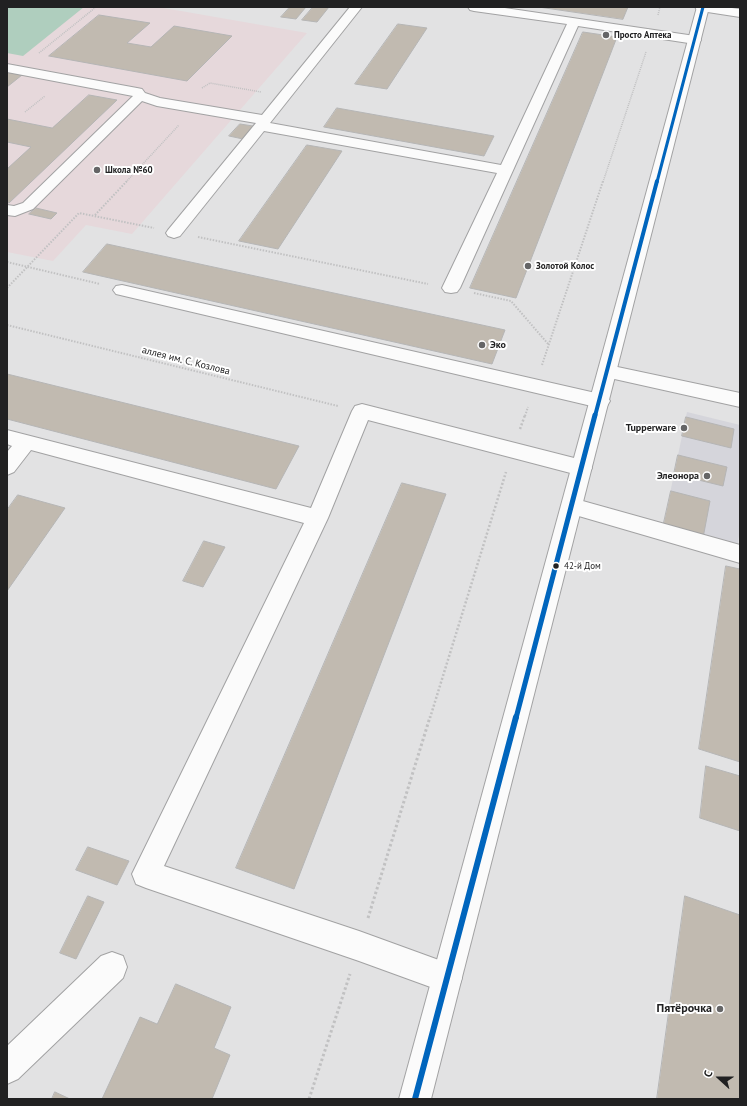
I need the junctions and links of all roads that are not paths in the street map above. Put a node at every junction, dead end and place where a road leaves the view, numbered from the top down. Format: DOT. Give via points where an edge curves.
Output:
graph roads {
  1 [pos="356,7"];
  2 [pos="474,7"];
  3 [pos="702,7"];
  4 [pos="740,13"];
  5 [pos="574,22"];
  6 [pos="695,40"];
  7 [pos="7,68"];
  8 [pos="140,96"];
  9 [pos="263,123"];
  10 [pos="506,170"];
  11 [pos="7,210"];
  12 [pos="174,233"];
  13 [pos="452,288"];
  14 [pos="122,290"];
  15 [pos="608,371"];
  16 [pos="740,400"];
  17 [pos="600,401"];
  18 [pos="17,440"];
  19 [pos="7,468"];
  20 [pos="582,468"];
  21 [pos="572,506"];
  22 [pos="317,518"];
  23 [pos="740,554"];
  24 [pos="112,967"];
  25 [pos="447,978"];
  26 [pos="7,1068"];
  27 [pos="416,1099"];
  1 -- 9 [label="main road"];
  2 -- 5 [label="main road"];
  3 -- 4 [label="main road"];
  3 -- 6 [label="main road"];
  5 -- 6 [label="main road"];
  5 -- 10 [label="main road"];
  6 -- 15 [label="main road"];
  7 -- 8 [label="main road" via="137,92"];
  8 -- 9 [label="main road" via="157,102"];
  8 -- 11 [label="main road" via="28,206 15,212"];
  9 -- 10 [label="main road"];
  9 -- 12 [label="main road"];
  10 -- 13 [label="main road"];
  14 -- 17 [label="main road"];
  15 -- 16 [label="main road"];
  15 -- 17 [label="main road"];
  17 -- 20 [label="main road"];
  18 -- 19 [label="main road"];
  18 -- 22 [label="main road"];
  20 -- 21 [label="main road"];
  20 -- 22 [label="main road" via="362,411"];
  21 -- 23 [label="main road"];
  21 -- 25 [label="main road"];
  22 -- 25 [label="main road" via="146,874"];
  24 -- 26 [label="main road"];
  25 -- 27 [label="main road"];
}
